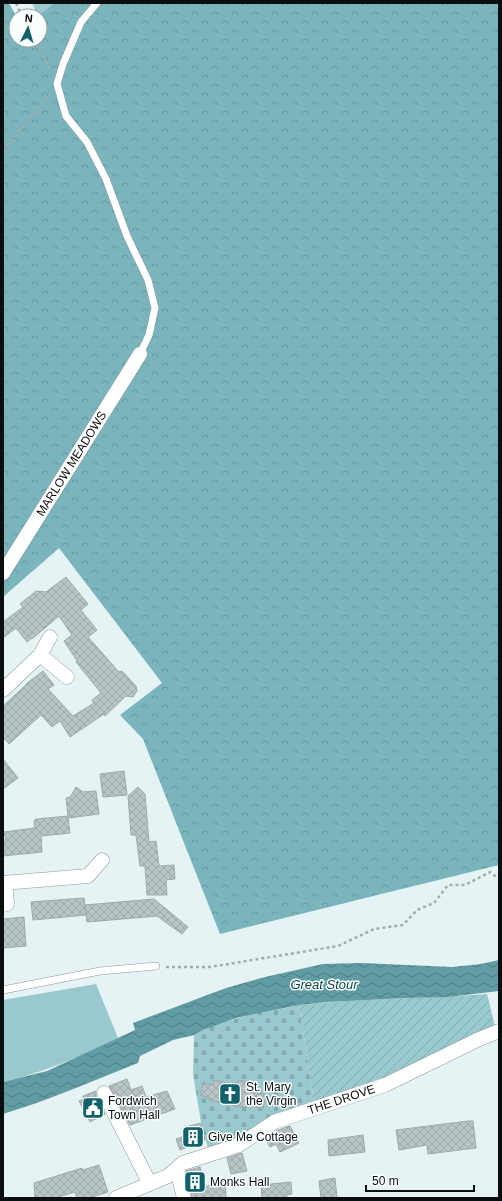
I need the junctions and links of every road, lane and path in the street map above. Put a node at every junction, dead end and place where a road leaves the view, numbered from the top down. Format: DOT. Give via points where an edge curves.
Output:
graph roads {
  1 [pos="97,3"];
  2 [pos="39,48"];
  3 [pos="57,84"];
  4 [pos="3,151"];
  5 [pos="140,354"];
  6 [pos="3,573"];
  7 [pos="50,637"];
  8 [pos="40,654"];
  9 [pos="67,677"];
  10 [pos="3,690"];
  11 [pos="102,860"];
  12 [pos="499,879"];
  13 [pos="4,883"];
  14 [pos="7,904"];
  15 [pos="156,966"];
  16 [pos="3,990"];
  17 [pos="499,1030"];
  18 [pos="104,1094"];
  19 [pos="180,1166"];
  20 [pos="150,1184"];
  21 [pos="116,1198"];
  22 [pos="184,1198"];
  1 -- 3 [label="lane" via="81,22"];
  2 -- 3 [label="path"];
  3 -- 4 [label="path"];
  3 -- 5 [label="lane" via="66,116 87,142 106,179 127,236 148,280 155,308 149,335"];
  5 -- 6 [label="street, MARLOW MEADOWS"];
  7 -- 8 [label="street"];
  8 -- 9 [label="street"];
  8 -- 10 [label="street"];
  11 -- 13 [label="street" via="88,876"];
  12 -- 15 [label="path" via="490,872 465,885 448,884 434,903 417,910 403,925 374,929 338,946 210,967"];
  13 -- 14 [label="street"];
  15 -- 16 [label="lane" via="100,971"];
  17 -- 19 [label="street, THE DROVE" via="385,1085 274,1122 239,1145"];
  18 -- 20 [label="street"];
  19 -- 20 [label="street, THE DROVE" via="168,1176"];
  19 -- 22 [label="street"];
  20 -- 21 [label="street, THE DROVE"];
}
